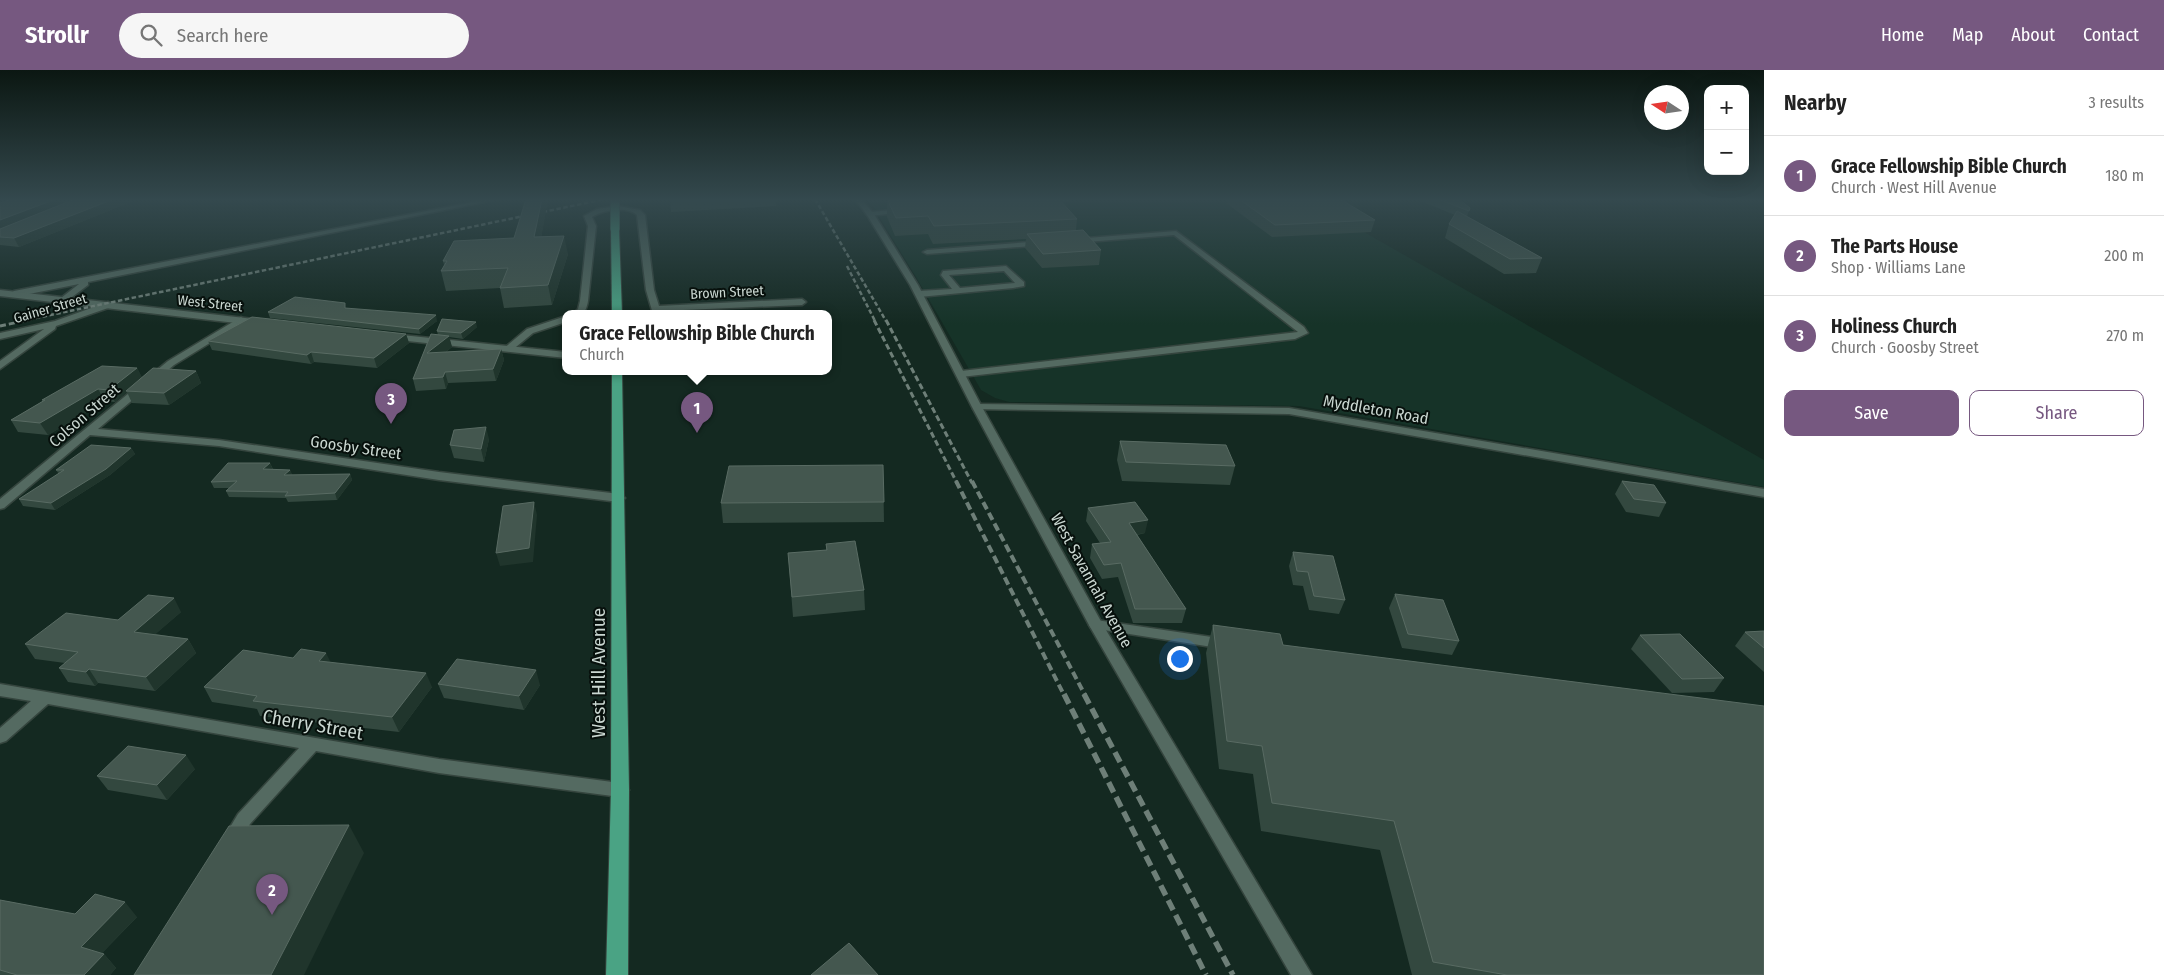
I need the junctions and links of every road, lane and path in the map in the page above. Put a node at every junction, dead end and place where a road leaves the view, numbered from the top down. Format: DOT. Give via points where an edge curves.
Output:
graph roads {
  1 [pos="279,241"];
  2 [pos="590,241"];
  3 [pos="615,241"];
  4 [pos="645,241"];
  5 [pos="887,241"];
  6 [pos="1073,241"];
  7 [pos="1186,241"];
  8 [pos="1053,242"];
  9 [pos="1062,242"];
  10 [pos="927,252"];
  11 [pos="100,277"];
  12 [pos="958,291"];
  13 [pos="0,293"];
  14 [pos="14,294"];
  15 [pos="919,294"];
  16 [pos="64,300"];
  17 [pos="802,302"];
  18 [pos="108,305"];
  19 [pos="582,310"];
  20 [pos="617,310"];
  21 [pos="655,310"];
  22 [pos="684,310"];
  23 [pos="241,320"];
  24 [pos="562,320"];
  25 [pos="58,323"];
  26 [pos="270,324"];
  27 [pos="0,336"];
  28 [pos="385,337"];
  29 [pos="508,349"];
  30 [pos="562,355"];
  31 [pos="0,366"];
  32 [pos="961,374"];
  33 [pos="617,375"];
  34 [pos="977,407"];
  35 [pos="88,432"];
  36 [pos="1764,493"];
  37 [pos="619,498"];
  38 [pos="0,505"];
  39 [pos="1096,625"];
  40 [pos="1243,646"];
  41 [pos="0,690"];
  42 [pos="45,698"];
  43 [pos="0,737"];
  44 [pos="313,744"];
  45 [pos="620,790"];
  46 [pos="224,852"];
  47 [pos="616,975"];
  48 [pos="1302,975"];
  1 -- 11 [label="street"];
  2 -- 19 [label="street"];
  3 -- 20 [label="highway, bridge"];
  4 -- 21 [label="street"];
  5 -- 15 [label="street, West Savannah Avenue"];
  6 -- 9 [label="street"];
  7 -- 32 [label="street" via="1303,333"];
  8 -- 10 [label="street"];
  11 -- 14 [label="street"];
  11 -- 16 [label="street" via="78,287"];
  12 -- 12 [label="street" via="1013,286 1020,284 1006,268 946,273"];
  12 -- 15 [label="street"];
  13 -- 14 [label="street, West Street"];
  14 -- 16 [label="street, West Street"];
  15 -- 32 [label="street, West Savannah Avenue"];
  16 -- 18 [label="street, West Street"];
  17 -- 22 [label="street, Brown Street"];
  18 -- 23 [label="street, West Street"];
  18 -- 25 [label="street, Gainer Street"];
  23 -- 26 [label="street, West Street"];
  23 -- 35 [label="street, Colson Street" via="170,363"];
  24 -- 29 [label="street" via="530,331"];
  25 -- 27 [label="street, Gainer Street"];
  25 -- 31 [label="street"];
  28 -- 29 [label="street"];
  29 -- 30 [label="street"];
  32 -- 34 [label="street, West Savannah Avenue"];
  33 -- 37 [label="highway, West Hill Avenue"];
  34 -- 36 [label="street, Myddleton Road" via="1290,412"];
  34 -- 39 [label="street, West Savannah Avenue"];
  35 -- 37 [label="street, Goosby Street" via="219,443 439,476"];
  35 -- 38 [label="street, Colson Street"];
  37 -- 45 [label="highway, West Hill Avenue"];
  39 -- 40 [label="street"];
  39 -- 48 [label="street, West Savannah Avenue"];
  41 -- 42 [label="street, Cherry Street"];
  42 -- 43 [label="street"];
  42 -- 44 [label="street, Cherry Street"];
  44 -- 45 [label="street, Cherry Street" via="439,766"];
  44 -- 46 [label="street" via="244,819"];
  45 -- 47 [label="highway, West Hill Avenue"];
}
